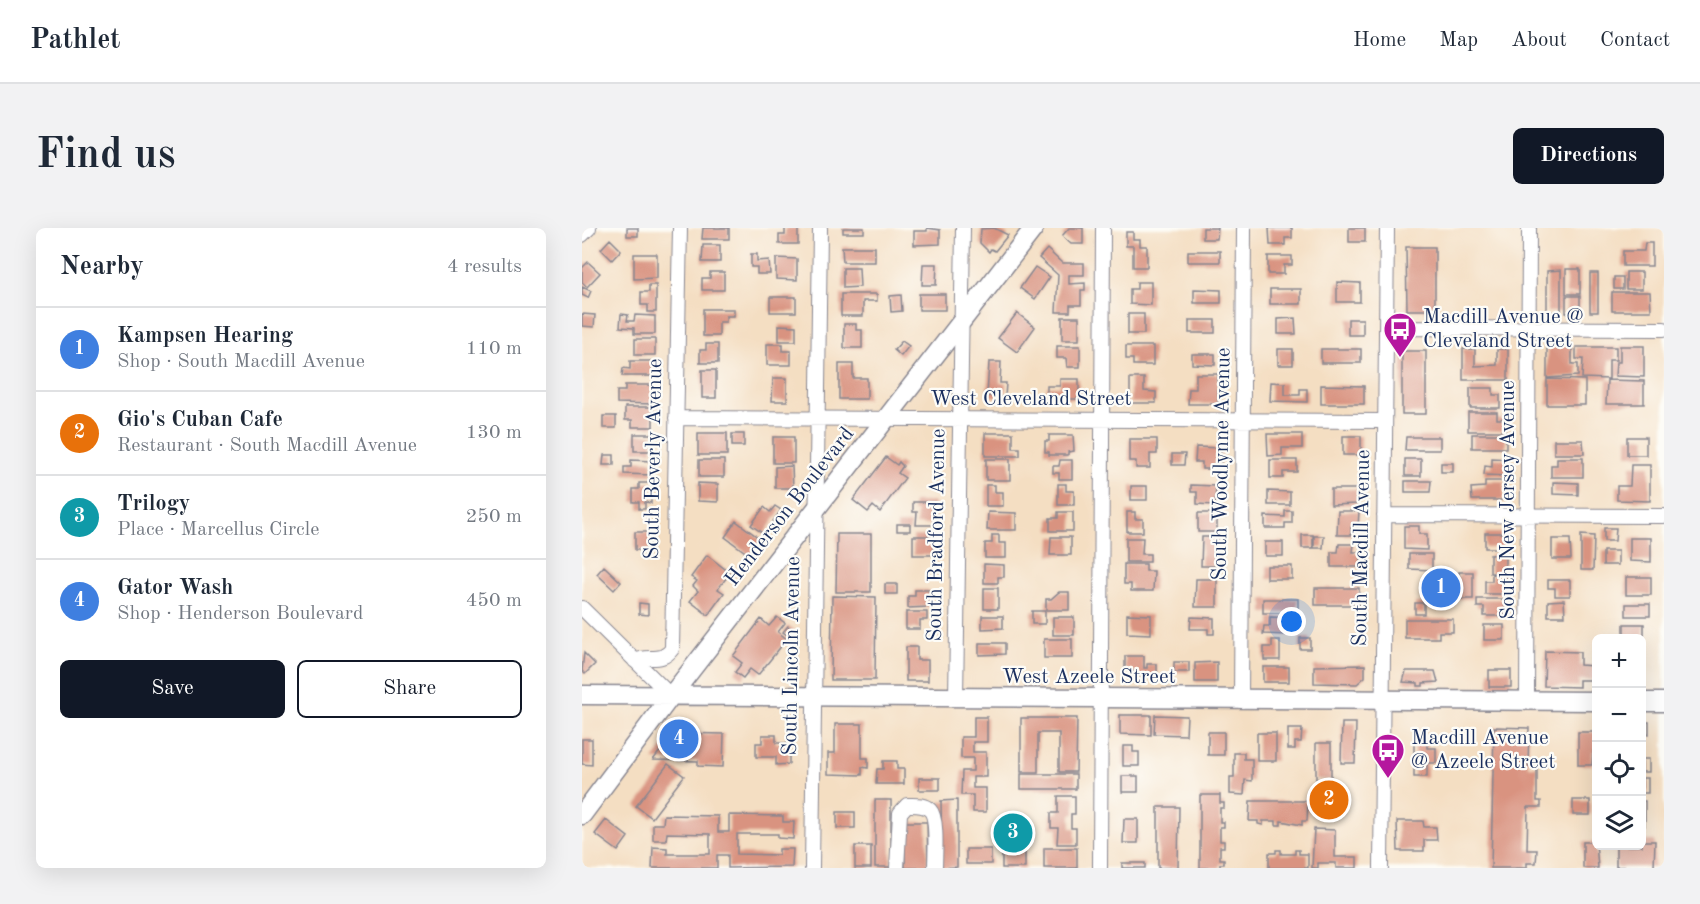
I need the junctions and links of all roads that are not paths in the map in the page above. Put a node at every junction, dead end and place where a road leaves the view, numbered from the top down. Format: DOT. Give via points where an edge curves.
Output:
graph roads {
  1 [pos="589,228"];
  2 [pos="680,228"];
  3 [pos="820,228"];
  4 [pos="963,228"];
  5 [pos="1034,228"];
  6 [pos="1103,228"];
  7 [pos="1244,228"];
  8 [pos="1387,228"];
  9 [pos="1529,228"];
  10 [pos="582,235"];
  11 [pos="962,323"];
  12 [pos="1386,327"];
  13 [pos="1530,329"];
  14 [pos="1664,329"];
  15 [pos="676,418"];
  16 [pos="817,419"];
  17 [pos="887,420"];
  18 [pos="960,420"];
  19 [pos="1102,421"];
  20 [pos="1244,421"];
  21 [pos="1385,421"];
  22 [pos="815,514"];
  23 [pos="1384,515"];
  24 [pos="1529,515"];
  25 [pos="1664,516"];
  26 [pos="582,608"];
  27 [pos="635,661"];
  28 [pos="582,695"];
  29 [pos="671,696"];
  30 [pos="812,697"];
  31 [pos="956,698"];
  32 [pos="1100,700"];
  33 [pos="1240,701"];
  34 [pos="1381,701"];
  35 [pos="1527,701"];
  36 [pos="1592,701"];
  37 [pos="1646,702"];
  38 [pos="1664,702"];
  39 [pos="582,815"];
  40 [pos="812,868"];
  41 [pos="897,868"];
  42 [pos="935,868"];
  43 [pos="1100,868"];
  44 [pos="1381,868"];
  1 -- 10 [label="street"];
  2 -- 15 [label="street, South Beverly Avenue"];
  3 -- 16 [label="street, South Lincoln Avenue"];
  4 -- 11 [label="street, South Bradford Avenue"];
  5 -- 11 [label="main road, Henderson Boulevard"];
  6 -- 19 [label="street"];
  7 -- 20 [label="street, South Woodlynne Avenue"];
  8 -- 12 [label="street, South Macdill Avenue"];
  9 -- 13 [label="street, South New Jersey Avenue"];
  11 -- 17 [label="main road, Henderson Boulevard"];
  11 -- 18 [label="street, South Bradford Avenue"];
  12 -- 13 [label="street"];
  12 -- 21 [label="street, South Macdill Avenue"];
  13 -- 14 [label="street"];
  13 -- 24 [label="street, South New Jersey Avenue"];
  15 -- 16 [label="street, West Cleveland Street"];
  15 -- 27 [label="street, South Beverly Avenue" via="672,649 658,659"];
  16 -- 17 [label="street, West Cleveland Street"];
  16 -- 22 [label="street, South Lincoln Avenue"];
  17 -- 18 [label="street, West Cleveland Street"];
  17 -- 22 [label="main road, Henderson Boulevard"];
  18 -- 19 [label="street, West Cleveland Street"];
  18 -- 31 [label="street, South Bradford Avenue"];
  19 -- 20 [label="street, West Cleveland Street"];
  19 -- 32 [label="street"];
  20 -- 21 [label="street, West Cleveland Street"];
  20 -- 33 [label="street, South Woodlynne Avenue"];
  21 -- 23 [label="street, South Macdill Avenue"];
  22 -- 29 [label="main road, Henderson Boulevard"];
  22 -- 30 [label="street, South Lincoln Avenue"];
  23 -- 24 [label="street"];
  23 -- 34 [label="street, South Macdill Avenue"];
  24 -- 25 [label="street"];
  24 -- 35 [label="street, South New Jersey Avenue"];
  26 -- 27 [label="street"];
  27 -- 29 [label="street"];
  28 -- 29 [label="main road, West Azeele Street"];
  29 -- 30 [label="main road, West Azeele Street"];
  29 -- 39 [label="main road, Henderson Boulevard"];
  30 -- 31 [label="main road, West Azeele Street"];
  30 -- 40 [label="street, South Lincoln Avenue"];
  31 -- 32 [label="main road, West Azeele Street"];
  32 -- 33 [label="main road, West Azeele Street"];
  32 -- 43 [label="street"];
  33 -- 34 [label="main road, West Azeele Street"];
  34 -- 35 [label="main road, West Azeele Street"];
  34 -- 44 [label="street, South Macdill Avenue"];
  35 -- 36 [label="main road, West Azeele Street"];
  37 -- 38 [label="main road"];
  41 -- 42 [label="street" via="900,813 907,806 922,805 934,817"];
}
